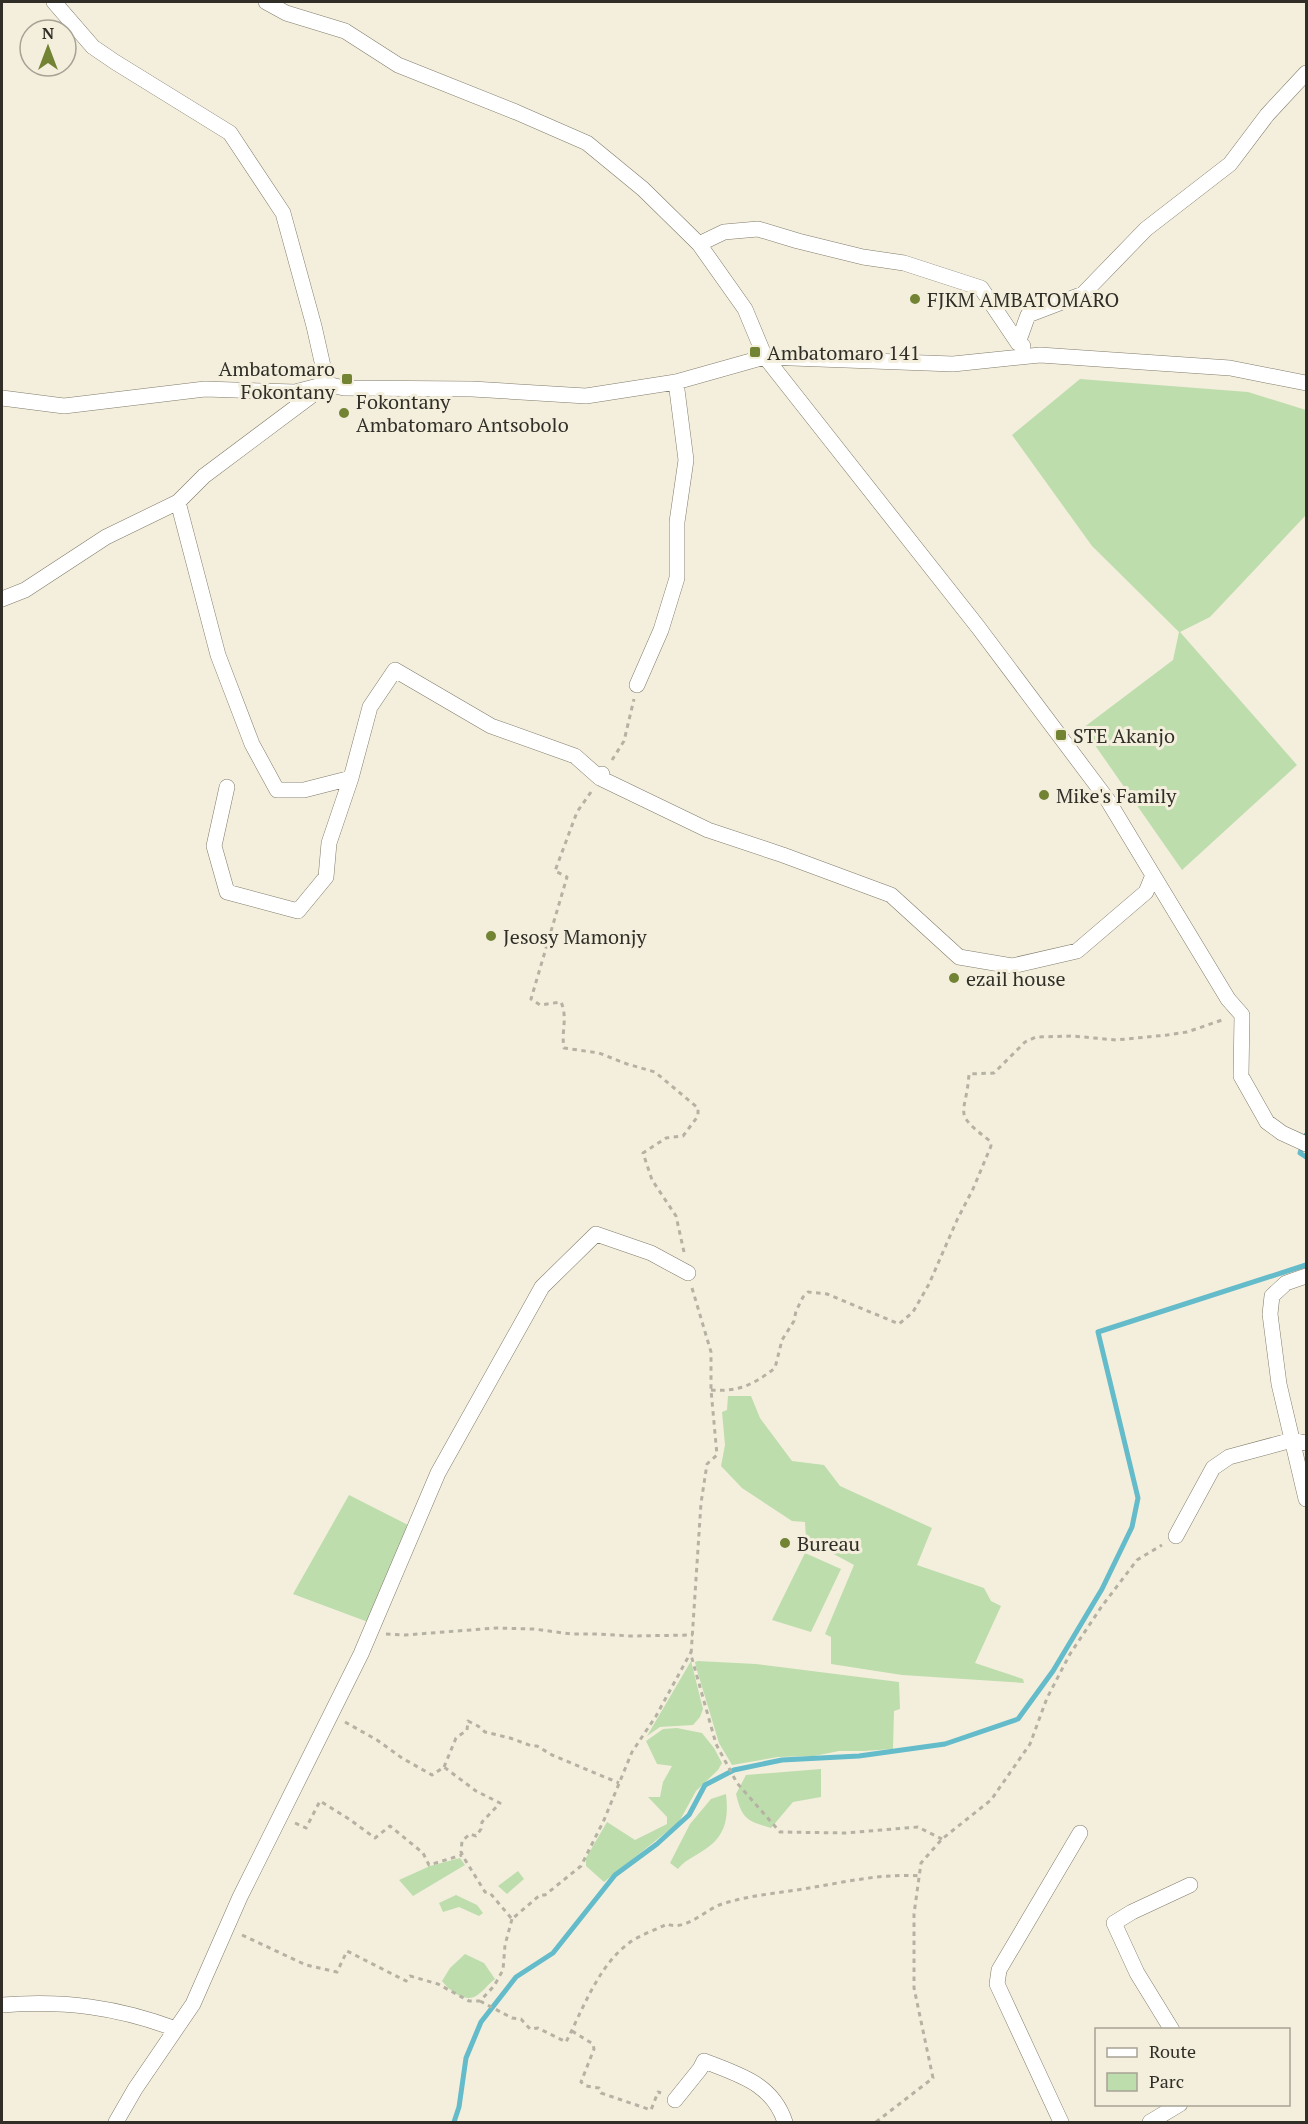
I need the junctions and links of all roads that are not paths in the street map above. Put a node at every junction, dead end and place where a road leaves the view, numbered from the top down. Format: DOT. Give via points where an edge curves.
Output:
graph roads {
  1 [pos="54,2"];
  2 [pos="266,2"];
  3 [pos="1306,73"];
  4 [pos="699,244"];
  5 [pos="1018,343"];
  6 [pos="1040,355"];
  7 [pos="765,357"];
  8 [pos="676,382"];
  9 [pos="1306,383"];
  10 [pos="327,384"];
  11 [pos="2,398"];
  12 [pos="178,502"];
  13 [pos="2,599"];
  14 [pos="637,685"];
  15 [pos="351,778"];
  16 [pos="227,787"];
  17 [pos="1153,875"];
  18 [pos="1299,1141"];
  19 [pos="688,1273"];
  20 [pos="1306,1276"];
  21 [pos="1299,1442"];
  22 [pos="1306,1499"];
  23 [pos="1176,1536"];
  24 [pos="1080,1833"];
  25 [pos="1190,1885"];
  26 [pos="2,2005"];
  27 [pos="1171,2028"];
  28 [pos="176,2029"];
  29 [pos="675,2100"];
  30 [pos="1177,2106"];
  31 [pos="116,2122"];
  32 [pos="785,2122"];
  33 [pos="1061,2122"];
  34 [pos="1150,2122"];
  1 -- 10 [label="street" via="93,47 230,133 283,213"];
  2 -- 4 [label="street" via="286,13 345,31 398,65 587,142"];
  3 -- 5 [label="street" via="1267,115 1230,164 1146,229 1083,294 1028,315"];
  4 -- 5 [label="street" via="724,232 758,229 904,263 981,288"];
  4 -- 7 [label="street" via="745,309"];
  5 -- 6 [label="street"];
  6 -- 7 [label="street" via="953,364"];
  6 -- 9 [label="street" via="1230,368"];
  7 -- 8 [label="street"];
  7 -- 17 [label="street" via="1061,737 1107,800"];
  8 -- 10 [label="street" via="586,396 472,389 344,388"];
  8 -- 14 [label="street" via="686,460 677,522 677,578 661,630"];
  10 -- 11 [label="street" via="295,392 205,389 64,406"];
  10 -- 12 [label="street" via="204,476"];
  12 -- 13 [label="street" via="106,537 25,590"];
  12 -- 15 [label="street" via="218,655 252,744 277,790 304,790"];
  15 -- 16 [label="street" via="329,843 326,877 298,911 227,892 214,846"];
  15 -- 17 [label="street" via="370,707 395,670 491,726 575,756 601,776 708,830 891,895 959,957 1012,966 1077,951 1146,892"];
  17 -- 18 [label="street" via="1228,999 1242,1015 1241,1076 1267,1122"];
  19 -- 28 [label="street" via="651,1253 596,1234 542,1287 438,1473 369,1634 193,2004"];
  20 -- 21 [label="street" via="1286,1283 1272,1296 1270,1314 1279,1384"];
  21 -- 22 [label="street"];
  21 -- 23 [label="street" via="1229,1457 1213,1468"];
  24 -- 33 [label="street" via="996,1978"];
  25 -- 27 [label="street" via="1114,1923 1137,1973"];
  26 -- 28 [label="street" via="77,2004 140,2016"];
  28 -- 31 [label="street"];
  29 -- 32 [label="street" via="705,2061 752,2081 774,2099"];
  30 -- 34 [label="street"];
}
